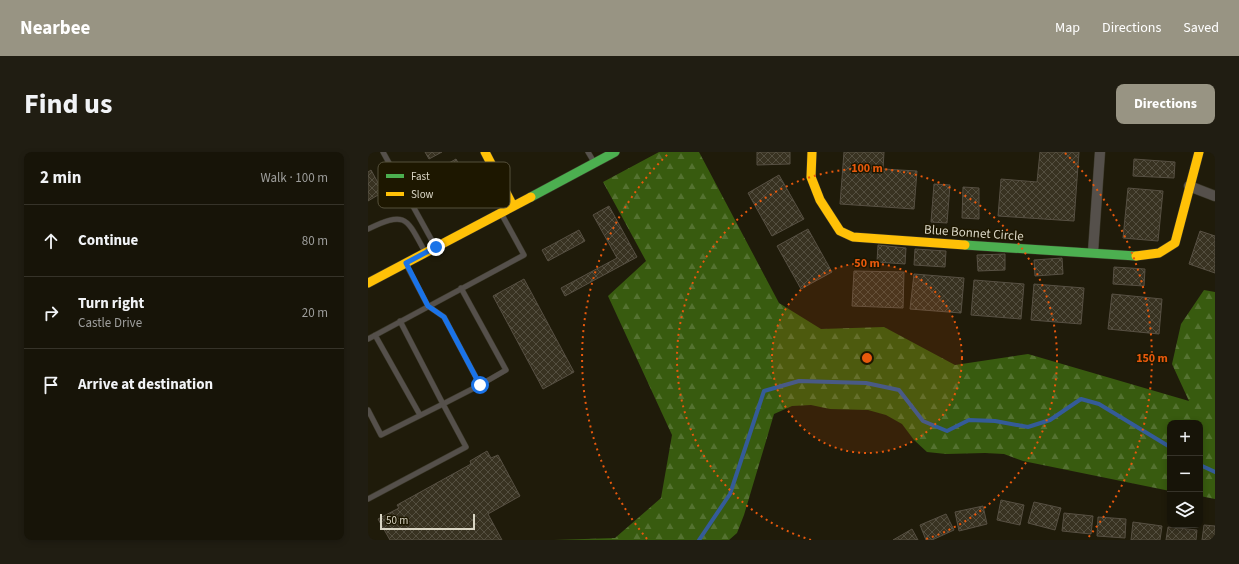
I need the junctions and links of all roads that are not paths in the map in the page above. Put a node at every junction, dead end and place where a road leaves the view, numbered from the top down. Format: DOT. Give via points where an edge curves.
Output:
graph roads {
  1 [pos="383,152"];
  2 [pos="485,152"];
  3 [pos="588,152"];
  4 [pos="615,152"];
  5 [pos="812,152"];
  6 [pos="1100,152"];
  7 [pos="1199,152"];
  8 [pos="389,162"];
  9 [pos="490,162"];
  10 [pos="594,163"];
  11 [pos="1189,186"];
  12 [pos="1215,196"];
  13 [pos="510,200"];
  14 [pos="513,206"];
  15 [pos="414,208"];
  16 [pos="509,208"];
  17 [pos="510,208"];
  18 [pos="501,212"];
  19 [pos="368,229"];
  20 [pos="436,247"];
  21 [pos="425,252"];
  22 [pos="1093,252"];
  23 [pos="406,263"];
  24 [pos="368,283"];
  25 [pos="461,288"];
  26 [pos="428,306"];
  27 [pos="400,322"];
  28 [pos="375,335"];
  29 [pos="368,339"];
  30 [pos="480,385"];
  31 [pos="443,404"];
  32 [pos="368,410"];
  33 [pos="420,415"];
  34 [pos="368,499"];
  1 -- 8 [label="lane"];
  2 -- 9 [label="street"];
  3 -- 10 [label="lane"];
  4 -- 10 [label="street"];
  5 -- 22 [label="street, Blue Bonnet Circle" via="811,177 820,200 840,231 853,237"];
  6 -- 22 [label="street"];
  7 -- 11 [label="street, Blue Bonnet Circle"];
  10 -- 14 [label="street"];
  11 -- 12 [label="street"];
  11 -- 22 [label="street, Blue Bonnet Circle" via="1175,243 1166,251 1155,256"];
  13 -- 14 [label="street"];
  14 -- 17 [label="street"];
  15 -- 20 [label="lane"];
  16 -- 18 [label="street"];
  18 -- 20 [label="street"];
  18 -- 25 [label="lane" via="524,255"];
  19 -- 21 [label="lane" via="389,219 402,220 414,232"];
  20 -- 21 [label="street"];
  21 -- 23 [label="street"];
  23 -- 24 [label="street"];
  23 -- 26 [label="lane"];
  25 -- 26 [label="lane"];
  25 -- 30 [label="lane" via="506,370"];
  26 -- 27 [label="lane"];
  26 -- 30 [label="lane" via="444,317"];
  27 -- 28 [label="lane"];
  27 -- 31 [label="lane"];
  28 -- 29 [label="lane"];
  28 -- 33 [label="lane"];
  30 -- 31 [label="lane"];
  31 -- 33 [label="lane"];
  31 -- 34 [label="lane" via="466,447"];
  32 -- 33 [label="lane" via="381,434"];
}
